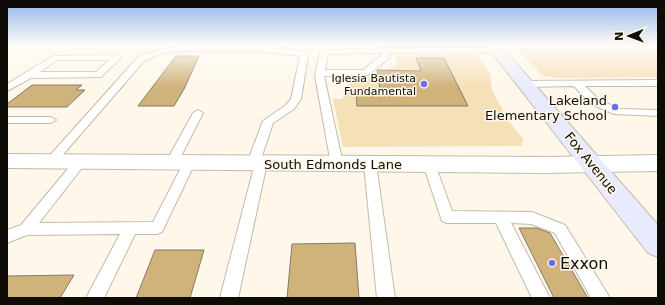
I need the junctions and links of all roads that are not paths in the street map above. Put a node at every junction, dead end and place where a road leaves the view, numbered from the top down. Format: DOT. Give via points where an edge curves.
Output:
graph roads {
  1 [pos="53,59"];
  2 [pos="116,59"];
  3 [pos="141,59"];
  4 [pos="303,59"];
  5 [pos="322,59"];
  6 [pos="382,59"];
  7 [pos="506,59"];
  8 [pos="320,73"];
  9 [pos="31,75"];
  10 [pos="658,83"];
  11 [pos="527,84"];
  12 [pos="577,84"];
  13 [pos="7,88"];
  14 [pos="198,113"];
  15 [pos="658,113"];
  16 [pos="7,120"];
  17 [pos="51,120"];
  18 [pos="7,161"];
  19 [pos="50,162"];
  20 [pos="80,162"];
  21 [pos="180,163"];
  22 [pos="257,163"];
  23 [pos="658,163"];
  24 [pos="336,164"];
  25 [pos="370,164"];
  26 [pos="429,164"];
  27 [pos="591,164"];
  28 [pos="501,218"];
  29 [pos="131,228"];
  30 [pos="26,229"];
  31 [pos="7,237"];
  32 [pos="658,245"];
  33 [pos="95,298"];
  34 [pos="229,298"];
  35 [pos="386,298"];
  36 [pos="541,298"];
  37 [pos="601,298"];
  1 -- 9 [label="lane"];
  2 -- 9 [label="lane" via="98,75"];
  3 -- 19 [label="lane"];
  4 -- 22 [label="lane" via="296,99 290,107 268,121"];
  5 -- 8 [label="lane"];
  6 -- 8 [label="lane" via="365,73"];
  7 -- 11 [label="main road, Fox Avenue"];
  8 -- 24 [label="lane"];
  9 -- 13 [label="lane"];
  10 -- 12 [label="lane"];
  11 -- 12 [label="lane"];
  11 -- 27 [label="main road, Fox Avenue"];
  12 -- 15 [label="lane" via="595,102 618,112"];
  14 -- 21 [label="lane"];
  16 -- 17 [label="lane"];
  18 -- 19 [label="street, South Edmonds Lane"];
  19 -- 20 [label="street, South Edmonds Lane"];
  20 -- 21 [label="street, South Edmonds Lane"];
  20 -- 30 [label="lane"];
  21 -- 22 [label="street, South Edmonds Lane"];
  21 -- 29 [label="lane" via="157,228"];
  22 -- 24 [label="street, South Edmonds Lane"];
  22 -- 34 [label="lane"];
  23 -- 27 [label="street, South Edmonds Lane"];
  24 -- 25 [label="street, South Edmonds Lane"];
  25 -- 26 [label="street, South Edmonds Lane"];
  25 -- 35 [label="lane"];
  26 -- 27 [label="street, South Edmonds Lane"];
  26 -- 28 [label="lane" via="447,217"];
  27 -- 32 [label="main road, Fox Avenue"];
  28 -- 36 [label="lane"];
  28 -- 37 [label="lane" via="532,218 560,229"];
  29 -- 30 [label="lane"];
  29 -- 33 [label="lane"];
  30 -- 31 [label="lane"];
}
